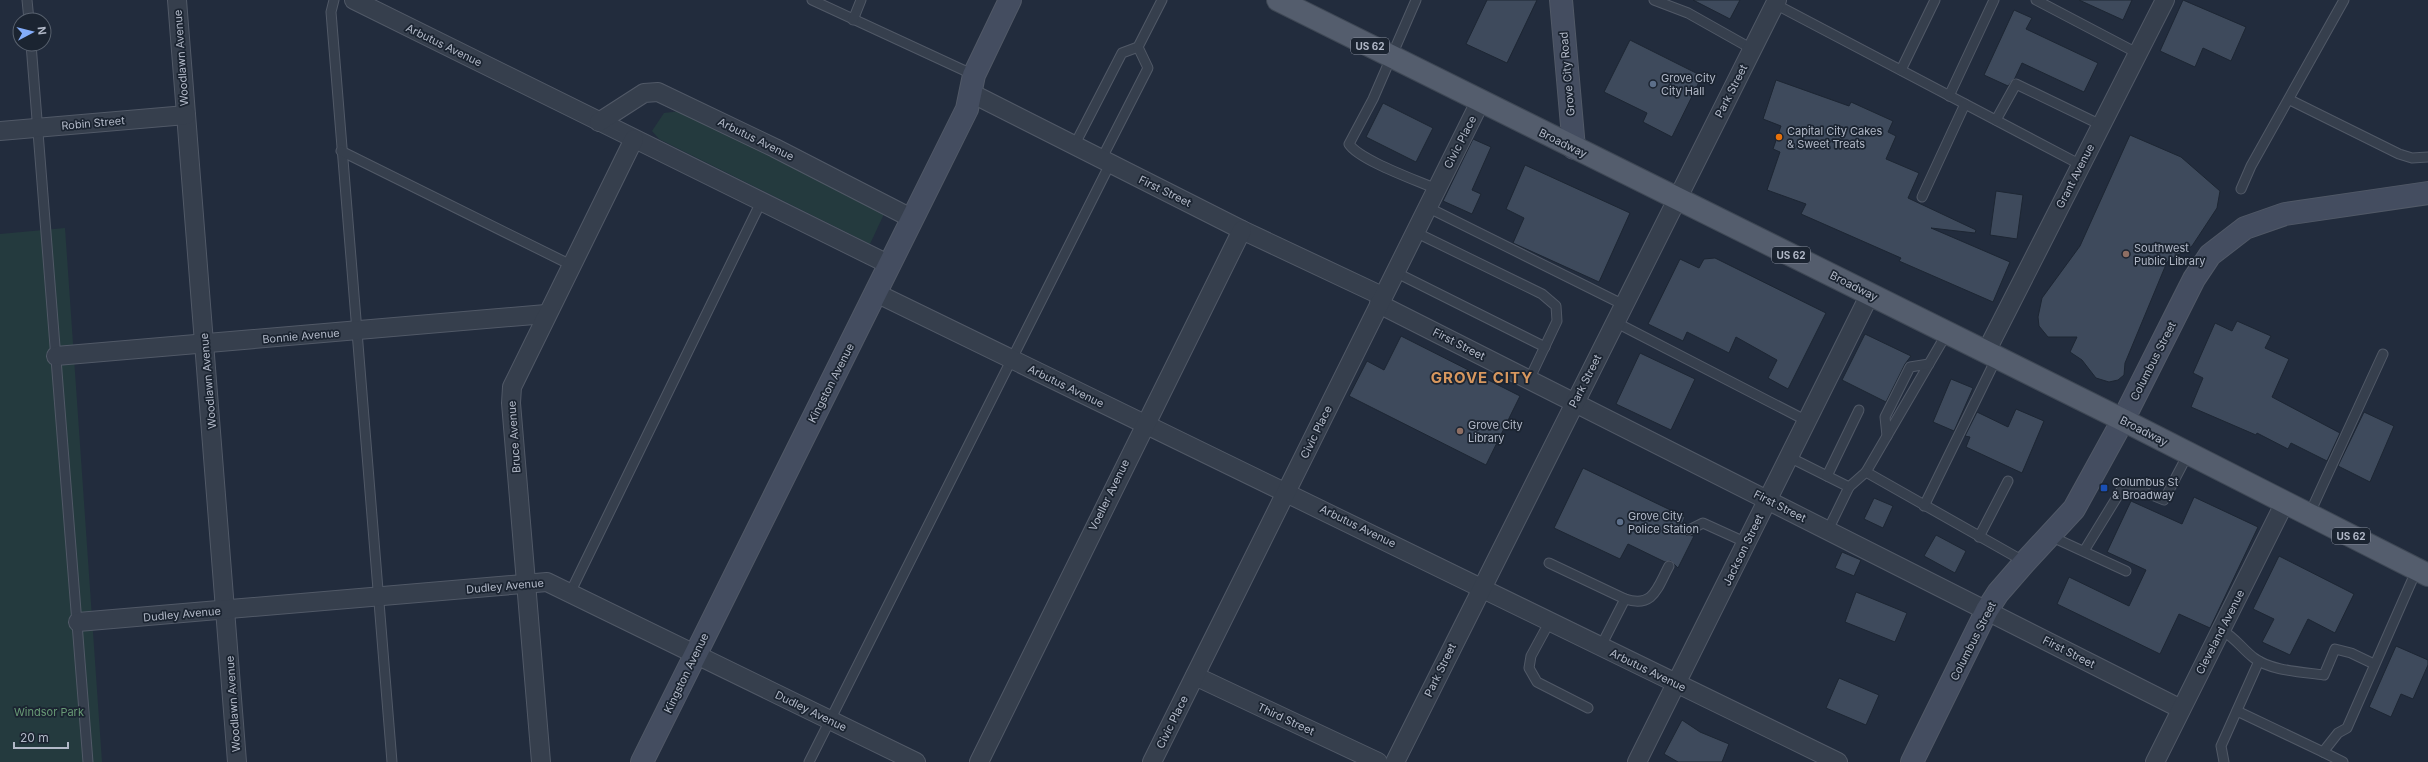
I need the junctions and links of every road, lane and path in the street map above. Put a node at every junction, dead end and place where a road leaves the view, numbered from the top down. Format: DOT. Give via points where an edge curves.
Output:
graph roads {
  1 [pos="27,0"];
  2 [pos="177,0"];
  3 [pos="334,0"];
  4 [pos="354,0"];
  5 [pos="812,0"];
  6 [pos="861,0"];
  7 [pos="1010,0"];
  8 [pos="1162,0"];
  9 [pos="1278,0"];
  10 [pos="1416,0"];
  11 [pos="1561,0"];
  12 [pos="1654,0"];
  13 [pos="1935,0"];
  14 [pos="1994,0"];
  15 [pos="2036,0"];
  16 [pos="2164,0"];
  17 [pos="2344,0"];
  18 [pos="1776,2"];
  19 [pos="28,12"];
  20 [pos="853,20"];
  21 [pos="1138,47"];
  22 [pos="1752,49"];
  23 [pos="32,52"];
  24 [pos="2137,53"];
  25 [pos="1392,57"];
  26 [pos="1900,70"];
  27 [pos="972,84"];
  28 [pos="1949,96"];
  29 [pos="2290,100"];
  30 [pos="1480,102"];
  31 [pos="1965,104"];
  32 [pos="186,115"];
  33 [pos="1996,120"];
  34 [pos="599,122"];
  35 [pos="2101,125"];
  36 [pos="38,128"];
  37 [pos="0,131"];
  38 [pos="634,139"];
  39 [pos="1074,146"];
  40 [pos="1574,148"];
  41 [pos="342,151"];
  42 [pos="2428,157"];
  43 [pos="1105,162"];
  44 [pos="2081,165"];
  45 [pos="2241,188"];
  46 [pos="1436,189"];
  47 [pos="2428,193"];
  48 [pos="1922,196"];
  49 [pos="1677,198"];
  50 [pos="761,202"];
  51 [pos="1428,207"];
  52 [pos="913,219"];
  53 [pos="1242,230"];
  54 [pos="1415,232"];
  55 [pos="571,265"];
  56 [pos="890,265"];
  57 [pos="1395,272"];
  58 [pos="876,293"];
  59 [pos="1870,294"];
  60 [pos="1381,300"];
  61 [pos="1624,305"];
  62 [pos="546,314"];
  63 [pos="1615,322"];
  64 [pos="355,331"];
  65 [pos="1947,332"];
  66 [pos="205,344"];
  67 [pos="1545,347"];
  68 [pos="1991,354"];
  69 [pos="2382,354"];
  70 [pos="56,356"];
  71 [pos="1011,359"];
  72 [pos="1929,364"];
  73 [pos="1528,380"];
  74 [pos="1574,403"];
  75 [pos="1859,410"];
  76 [pos="1807,420"];
  77 [pos="2123,420"];
  78 [pos="1144,424"];
  79 [pos="1887,436"];
  80 [pos="2188,454"];
  81 [pos="1789,457"];
  82 [pos="1866,472"];
  83 [pos="1827,476"];
  84 [pos="2008,481"];
  85 [pos="1849,487"];
  86 [pos="1287,491"];
  87 [pos="1768,500"];
  88 [pos="2285,502"];
  89 [pos="1924,506"];
  90 [pos="2310,515"];
  91 [pos="1689,530"];
  92 [pos="1828,530"];
  93 [pos="2050,536"];
  94 [pos="1979,537"];
  95 [pos="1747,542"];
  96 [pos="2084,552"];
  97 [pos="2025,562"];
  98 [pos="1549,563"];
  99 [pos="1669,566"];
  100 [pos="2126,571"];
  101 [pos="2422,572"];
  102 [pos="526,584"];
  103 [pos="1482,587"];
  104 [pos="570,593"];
  105 [pos="377,597"];
  106 [pos="1625,599"];
  107 [pos="226,610"];
  108 [pos="1987,610"];
  109 [pos="1550,621"];
  110 [pos="78,622"];
  111 [pos="2221,630"];
  112 [pos="1600,646"];
  113 [pos="695,655"];
  114 [pos="2259,661"];
  115 [pos="2374,664"];
  116 [pos="1195,676"];
  117 [pos="1677,684"];
  118 [pos="1588,708"];
  119 [pos="2181,709"];
  120 [pos="2237,711"];
  121 [pos="830,720"];
  122 [pos="2324,752"];
  123 [pos="88,762"];
  124 [pos="237,762"];
  125 [pos="392,762"];
  126 [pos="541,762"];
  127 [pos="642,762"];
  128 [pos="809,762"];
  129 [pos="916,762"];
  130 [pos="979,762"];
  131 [pos="1152,762"];
  132 [pos="1378,762"];
  133 [pos="1395,762"];
  134 [pos="1637,762"];
  135 [pos="1838,762"];
  136 [pos="1912,762"];
  137 [pos="2155,762"];
  138 [pos="2224,762"];
  139 [pos="2343,762"];
  1 -- 19 [label="lane"];
  2 -- 32 [label="street, Woodlawn Avenue"];
  3 -- 41 [label="lane" via="331,12"];
  4 -- 34 [label="street, Arbutus Avenue"];
  5 -- 20 [label="lane"];
  6 -- 20 [label="lane"];
  7 -- 27 [label="street, Kingston Avenue"];
  8 -- 21 [label="lane"];
  9 -- 25 [label="main road, Broadway / US 62"];
  10 -- 25 [label="lane"];
  11 -- 40 [label="street, Grove City Road"];
  12 -- 22 [label="lane" via="1688,13"];
  13 -- 26 [label="lane"];
  14 -- 28 [label="lane"];
  15 -- 24 [label="lane"];
  16 -- 24 [label="street, Grant Avenue"];
  17 -- 29 [label="lane"];
  18 -- 22 [label="street, Park Street"];
  18 -- 26 [label="lane"];
  20 -- 27 [label="lane"];
  21 -- 39 [label="lane" via="1122,52"];
  21 -- 43 [label="lane" via="1148,68"];
  22 -- 49 [label="street, Park Street"];
  23 -- 36 [label="lane"];
  24 -- 35 [label="street, Grant Avenue"];
  25 -- 30 [label="main road, Broadway / US 62"];
  25 -- 46 [label="lane" via="1349,144 1353,151"];
  26 -- 28 [label="lane"];
  27 -- 39 [label="street, First Street"];
  27 -- 52 [label="street, Kingston Avenue" via="967,109"];
  28 -- 31 [label="lane"];
  29 -- 42 [label="lane" via="2399,154 2412,158"];
  29 -- 45 [label="lane"];
  30 -- 40 [label="main road, Broadway / US 62"];
  30 -- 46 [label="street, Civic Place"];
  31 -- 33 [label="lane"];
  31 -- 48 [label="lane"];
  32 -- 36 [label="street, Robin Street"];
  32 -- 66 [label="street, Woodlawn Avenue"];
  33 -- 35 [label="lane" via="2016,84"];
  33 -- 44 [label="lane"];
  34 -- 38 [label="street, Arbutus Avenue"];
  34 -- 52 [label="street, Arbutus Avenue" via="644,93 658,92 775,148"];
  35 -- 44 [label="street, Grant Avenue"];
  36 -- 37 [label="street, Robin Street"];
  36 -- 70 [label="lane"];
  38 -- 50 [label="street, Arbutus Avenue"];
  38 -- 55 [label="street, Bruce Avenue"];
  39 -- 43 [label="street, First Street"];
  40 -- 49 [label="main road, Broadway / US 62"];
  41 -- 55 [label="lane"];
  41 -- 64 [label="lane"];
  43 -- 53 [label="street, First Street"];
  43 -- 71 [label="lane"];
  44 -- 68 [label="street, Grant Avenue"];
  46 -- 51 [label="street, Civic Place"];
  47 -- 77 [label="street, Columbus Street" via="2306,210 2254,223 2240,231 2210,255 2202,266"];
  49 -- 59 [label="main road, Broadway / US 62"];
  49 -- 61 [label="street, Park Street"];
  50 -- 56 [label="street, Arbutus Avenue"];
  50 -- 104 [label="lane"];
  51 -- 54 [label="street, Civic Place"];
  51 -- 61 [label="lane"];
  52 -- 56 [label="street, Kingston Avenue"];
  53 -- 60 [label="street, First Street"];
  53 -- 78 [label="street, Voeller Avenue"];
  54 -- 57 [label="street, Civic Place"];
  54 -- 67 [label="lane" via="1542,294 1556,306 1557,321"];
  55 -- 62 [label="street, Bruce Avenue"];
  56 -- 58 [label="street, Kingston Avenue"];
  57 -- 60 [label="street, Civic Place"];
  57 -- 67 [label="lane"];
  58 -- 71 [label="street, Arbutus Avenue"];
  58 -- 113 [label="street, Kingston Avenue"];
  59 -- 65 [label="main road, Broadway / US 62"];
  59 -- 76 [label="street, Jackson Street"];
  60 -- 73 [label="street, First Street"];
  60 -- 86 [label="street, Civic Place"];
  61 -- 63 [label="street, Park Street"];
  62 -- 64 [label="street, Bonnie Avenue"];
  62 -- 102 [label="street, Bruce Avenue" via="512,387 511,403"];
  63 -- 74 [label="street, Park Street"];
  63 -- 76 [label="lane"];
  64 -- 66 [label="street, Bonnie Avenue"];
  64 -- 105 [label="lane"];
  65 -- 68 [label="main road, Broadway / US 62"];
  65 -- 72 [label="lane"];
  66 -- 70 [label="street, Bonnie Avenue"];
  66 -- 107 [label="street, Woodlawn Avenue"];
  67 -- 73 [label="lane"];
  68 -- 77 [label="main road, Broadway / US 62"];
  68 -- 89 [label="lane"];
  69 -- 90 [label="lane"];
  70 -- 110 [label="lane"];
  71 -- 78 [label="street, Arbutus Avenue"];
  71 -- 121 [label="lane"];
  72 -- 79 [label="lane"];
  72 -- 79 [label="lane" via="1910,367 1885,417"];
  73 -- 74 [label="street, First Street"];
  74 -- 87 [label="street, First Street"];
  74 -- 103 [label="street, Park Street"];
  75 -- 83 [label="lane"];
  76 -- 81 [label="street, Jackson Street"];
  77 -- 80 [label="main road, Broadway / US 62"];
  77 -- 93 [label="street, Columbus Street" via="2074,509"];
  78 -- 86 [label="street, Arbutus Avenue"];
  78 -- 130 [label="street, Voeller Avenue"];
  79 -- 82 [label="lane"];
  80 -- 88 [label="main road, Broadway / US 62"];
  80 -- 96 [label="lane" via="2164,500 2125,484"];
  81 -- 83 [label="lane"];
  81 -- 87 [label="street, Jackson Street"];
  82 -- 85 [label="lane"];
  82 -- 89 [label="lane"];
  83 -- 85 [label="lane"];
  84 -- 94 [label="lane"];
  85 -- 92 [label="lane"];
  86 -- 103 [label="street, Arbutus Avenue"];
  86 -- 116 [label="street, Civic Place"];
  87 -- 92 [label="street, First Street"];
  87 -- 95 [label="street, Jackson Street"];
  88 -- 90 [label="main road, Broadway / US 62"];
  88 -- 111 [label="street, Cleveland Avenue"];
  89 -- 94 [label="lane"];
  90 -- 101 [label="main road, Broadway / US 62"];
  91 -- 95 [label="lane" via="1703,524"];
  92 -- 108 [label="street, First Street"];
  93 -- 96 [label="lane"];
  93 -- 97 [label="street, Columbus Street"];
  94 -- 97 [label="lane"];
  95 -- 117 [label="street, Jackson Street"];
  96 -- 100 [label="lane"];
  97 -- 108 [label="street, Columbus Street"];
  98 -- 106 [label="lane"];
  99 -- 106 [label="lane" via="1655,591 1646,601 1639,603"];
  101 -- 115 [label="lane"];
  102 -- 104 [label="street, Dudley Avenue" via="547,582"];
  102 -- 105 [label="street, Dudley Avenue"];
  102 -- 126 [label="street, Bruce Avenue"];
  103 -- 109 [label="street, Arbutus Avenue"];
  103 -- 133 [label="street, Park Street"];
  104 -- 113 [label="street, Dudley Avenue"];
  105 -- 107 [label="street, Dudley Avenue"];
  105 -- 125 [label="lane"];
  106 -- 112 [label="lane"];
  107 -- 110 [label="street, Dudley Avenue"];
  107 -- 124 [label="street, Woodlawn Avenue"];
  108 -- 119 [label="street, First Street"];
  108 -- 136 [label="street, Columbus Street"];
  109 -- 112 [label="street, Arbutus Avenue"];
  109 -- 118 [label="lane" via="1531,656 1529,668 1537,682"];
  110 -- 123 [label="lane"];
  111 -- 114 [label="lane"];
  111 -- 119 [label="street, Cleveland Avenue"];
  112 -- 117 [label="street, Arbutus Avenue"];
  113 -- 121 [label="street, Dudley Avenue"];
  113 -- 127 [label="street, Kingston Avenue"];
  114 -- 115 [label="lane" via="2285,670 2324,675 2335,649 2351,653"];
  114 -- 120 [label="lane"];
  115 -- 122 [label="lane" via="2347,728 2338,733"];
  116 -- 131 [label="street, Civic Place"];
  116 -- 132 [label="street, Third Street"];
  117 -- 134 [label="street, Jackson Street"];
  117 -- 135 [label="street, Arbutus Avenue"];
  119 -- 137 [label="street, Cleveland Avenue"];
  120 -- 122 [label="lane"];
  120 -- 138 [label="lane" via="2221,746"];
  121 -- 128 [label="lane"];
  121 -- 129 [label="street, Dudley Avenue"];
  122 -- 139 [label="lane"];
}
